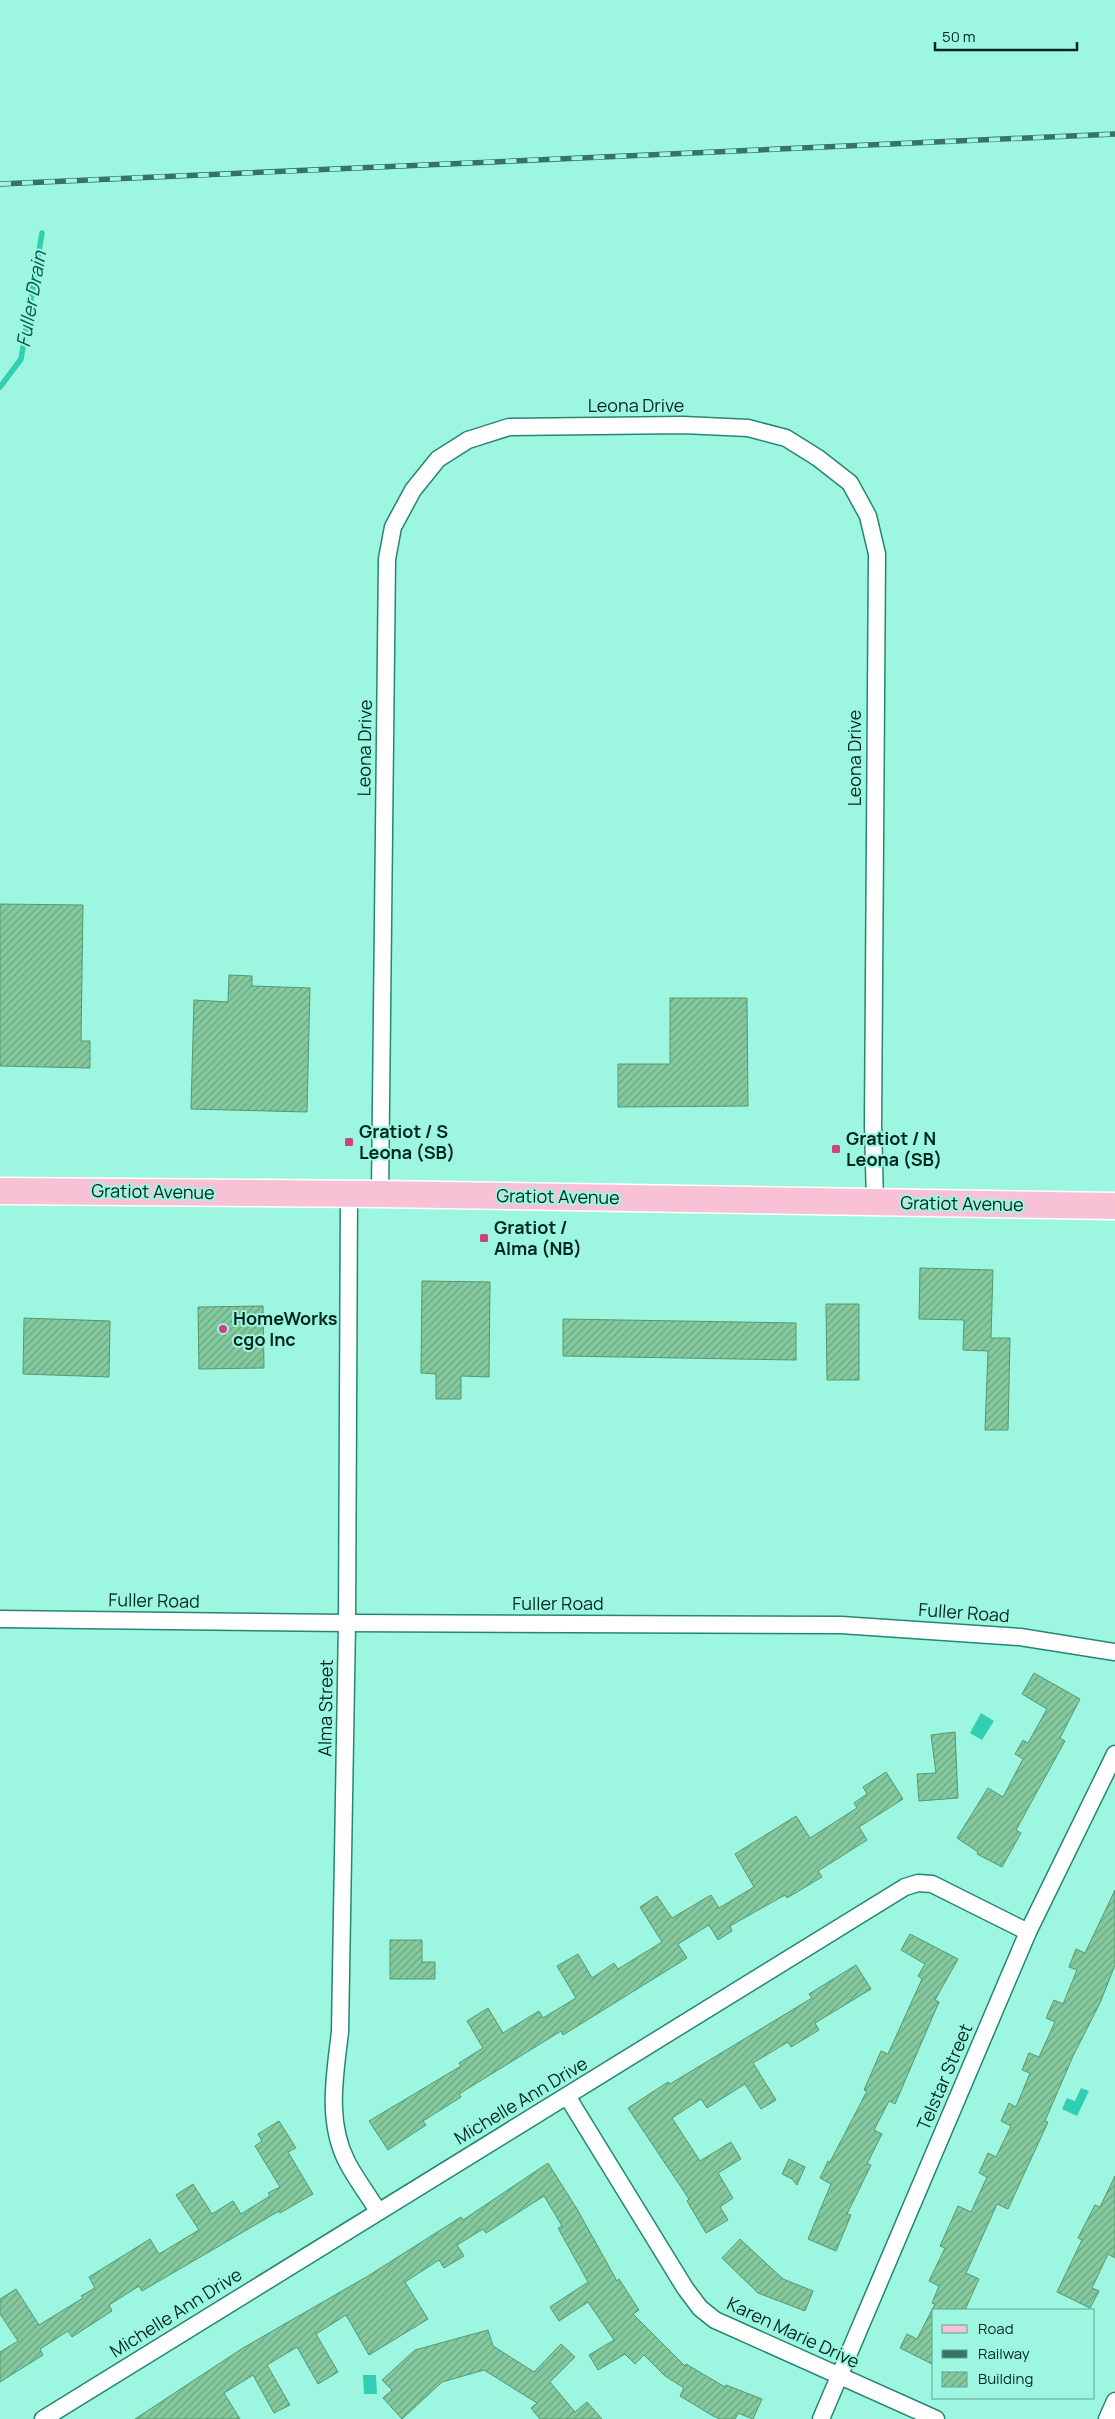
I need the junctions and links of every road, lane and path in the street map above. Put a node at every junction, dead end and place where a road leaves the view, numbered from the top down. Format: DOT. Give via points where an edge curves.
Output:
graph roads {
  1 [pos="0,1191"];
  2 [pos="349,1194"];
  3 [pos="380,1194"];
  4 [pos="875,1204"];
  5 [pos="1115,1206"];
  6 [pos="0,1619"];
  7 [pos="347,1623"];
  8 [pos="1115,1652"];
  9 [pos="1115,1754"];
  10 [pos="1028,1932"];
  11 [pos="567,2096"];
  12 [pos="378,2211"];
  13 [pos="840,2378"];
  14 [pos="1115,2401"];
  15 [pos="43,2419"];
  16 [pos="821,2419"];
  17 [pos="936,2419"];
  18 [pos="1107,2419"];
  1 -- 2 [label="main road, Gratiot Avenue"];
  2 -- 3 [label="main road, Gratiot Avenue"];
  2 -- 7 [label="street, Alma Street"];
  3 -- 4 [label="main road, Gratiot Avenue"];
  3 -- 4 [label="street, Leona Drive" via="387,559 394,527 413,490 438,459 468,440 509,427 683,425 748,428 786,438 850,483 868,516 877,554"];
  4 -- 5 [label="main road, Gratiot Avenue"];
  6 -- 7 [label="street, Fuller Road"];
  7 -- 8 [label="street, Fuller Road" via="841,1625 1020,1637"];
  7 -- 12 [label="street, Alma Street" via="340,2032 334,2114 347,2161"];
  9 -- 10 [label="street, Telstar Street"];
  10 -- 11 [label="street, Michelle Ann Drive" via="932,1884 918,1883 905,1887"];
  10 -- 13 [label="street, Telstar Street"];
  11 -- 12 [label="street, Michelle Ann Drive"];
  11 -- 13 [label="street, Karen Marie Drive" via="700,2308 715,2320"];
  12 -- 15 [label="street, Michelle Ann Drive"];
  13 -- 16 [label="street, Telstar Street"];
  13 -- 17 [label="street, Karen Marie Drive"];
  14 -- 18 [label="street"];
}
